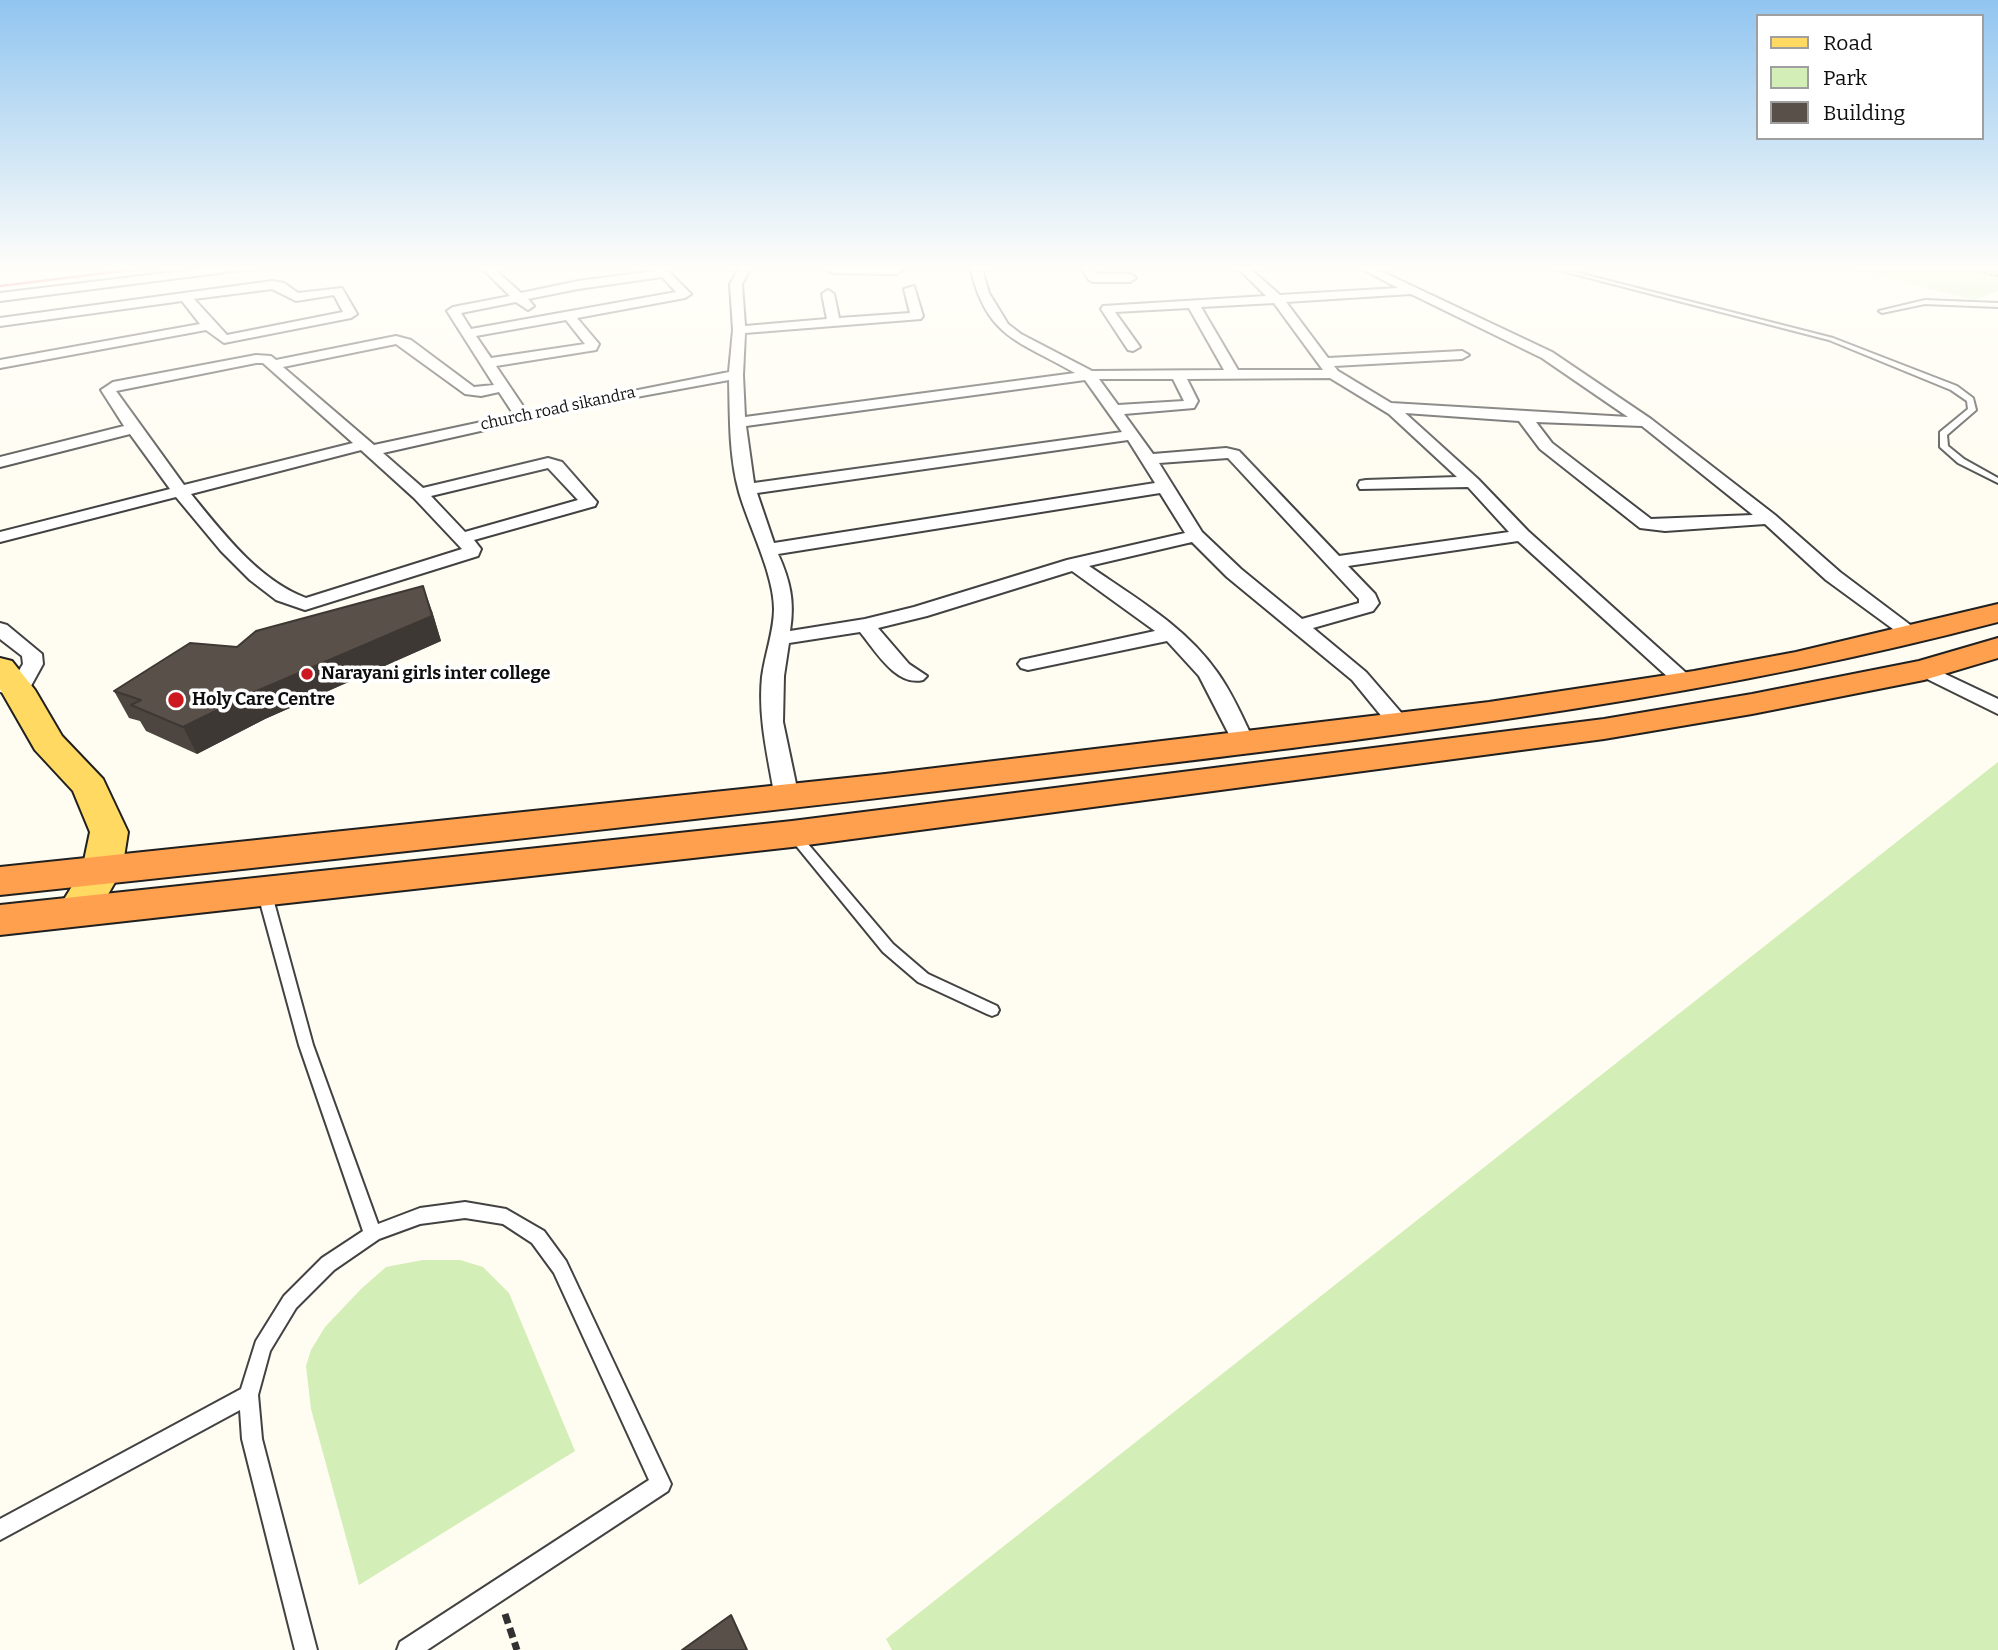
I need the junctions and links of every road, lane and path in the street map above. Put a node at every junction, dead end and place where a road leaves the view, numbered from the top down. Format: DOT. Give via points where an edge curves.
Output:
graph roads {
  1 [pos="113,343"];
  2 [pos="381,343"];
  3 [pos="406,343"];
  4 [pos="473,343"];
  5 [pos="591,343"];
  6 [pos="737,343"];
  7 [pos="1027,343"];
  8 [pos="1130,343"];
  9 [pos="1215,343"];
  10 [pos="1311,343"];
  11 [pos="1522,343"];
  12 [pos="1838,343"];
  13 [pos="1133,347"];
  14 [pos="1462,355"];
  15 [pos="0,363"];
  16 [pos="487,363"];
  17 [pos="273,365"];
  18 [pos="1330,368"];
  19 [pos="1178,374"];
  20 [pos="1233,374"];
  21 [pos="736,375"];
  22 [pos="1089,375"];
  23 [pos="503,387"];
  24 [pos="1388,407"];
  25 [pos="1115,410"];
  26 [pos="522,416"];
  27 [pos="1524,417"];
  28 [pos="739,422"];
  29 [pos="1646,422"];
  30 [pos="131,429"];
  31 [pos="1130,435"];
  32 [pos="367,448"];
  33 [pos="1149,459"];
  34 [pos="0,462"];
  35 [pos="1998,481"];
  36 [pos="1472,482"];
  37 [pos="1366,485"];
  38 [pos="1164,487"];
  39 [pos="747,489"];
  40 [pos="181,491"];
  41 [pos="420,494"];
  42 [pos="1769,519"];
  43 [pos="1522,535"];
  44 [pos="1196,536"];
  45 [pos="0,537"];
  46 [pos="462,538"];
  47 [pos="767,550"];
  48 [pos="1335,562"];
  49 [pos="1074,564"];
  50 [pos="1998,613"];
  51 [pos="864,625"];
  52 [pos="1300,626"];
  53 [pos="0,629"];
  54 [pos="1170,634"];
  55 [pos="779,639"];
  56 [pos="1998,648"];
  57 [pos="1920,653"];
  58 [pos="1028,664"];
  59 [pos="916,676"];
  60 [pos="5,679"];
  61 [pos="1688,684"];
  62 [pos="1998,707"];
  63 [pos="1400,724"];
  64 [pos="1244,743"];
  65 [pos="787,798"];
  66 [pos="792,834"];
  67 [pos="102,870"];
  68 [pos="0,881"];
  69 [pos="264,890"];
  70 [pos="79,909"];
  71 [pos="0,920"];
  72 [pos="992,1010"];
  73 [pos="373,1234"];
  74 [pos="249,1395"];
  75 [pos="0,1530"];
  76 [pos="497,1592"];
  77 [pos="306,1650"];
  78 [pos="408,1650"];
  79 [pos="517,1650"];
  1 -- 15 [label="street"];
  2 -- 17 [label="street"];
  3 -- 23 [label="street" via="470,391"];
  4 -- 16 [label="street"];
  5 -- 16 [label="street"];
  6 -- 21 [label="street"];
  7 -- 22 [label="street"];
  8 -- 13 [label="street"];
  9 -- 20 [label="street"];
  10 -- 18 [label="street"];
  11 -- 29 [label="street"];
  12 -- 35 [label="lane" via="1954,388 1970,400 1972,410 1943,434 1944,447"];
  14 -- 18 [label="street"];
  16 -- 23 [label="street"];
  17 -- 30 [label="street" via="256,359 113,387 108,390"];
  17 -- 32 [label="street"];
  18 -- 20 [label="street"];
  18 -- 24 [label="street"];
  19 -- 20 [label="street"];
  19 -- 22 [label="street"];
  19 -- 25 [label="street" via="1192,401 1189,405"];
  21 -- 26 [label="street, church road sikandra"];
  21 -- 28 [label="street"];
  22 -- 25 [label="street"];
  22 -- 28 [label="street"];
  23 -- 26 [label="street"];
  24 -- 27 [label="street"];
  24 -- 36 [label="street"];
  25 -- 31 [label="street"];
  26 -- 32 [label="street, church road sikandra"];
  27 -- 29 [label="street"];
  27 -- 42 [label="street" via="1546,446 1646,523 1665,526"];
  28 -- 39 [label="street"];
  29 -- 42 [label="street"];
  30 -- 34 [label="street"];
  30 -- 40 [label="street"];
  31 -- 33 [label="street"];
  31 -- 39 [label="street"];
  32 -- 40 [label="street, church road sikandra"];
  32 -- 41 [label="street"];
  33 -- 38 [label="street"];
  33 -- 48 [label="street" via="1232,453"];
  36 -- 37 [label="street"];
  36 -- 43 [label="street"];
  38 -- 44 [label="street"];
  38 -- 47 [label="street"];
  39 -- 47 [label="street"];
  40 -- 45 [label="street, church road sikandra"];
  40 -- 46 [label="street" via="243,564 294,603 318,601 467,555 472,549"];
  41 -- 46 [label="street"];
  41 -- 46 [label="street" via="548,463 556,465 589,502"];
  42 -- 57 [label="street"];
  43 -- 48 [label="street"];
  43 -- 61 [label="street"];
  44 -- 49 [label="street"];
  44 -- 52 [label="street"];
  47 -- 55 [label="street" via="780,579 784,610"];
  48 -- 52 [label="street" via="1369,603"];
  49 -- 51 [label="street"];
  49 -- 54 [label="street"];
  50 -- 57 [label="highway"];
  51 -- 55 [label="street"];
  51 -- 59 [label="street" via="902,668"];
  52 -- 63 [label="street" via="1359,676"];
  53 -- 60 [label="street" via="32,654 33,664"];
  54 -- 58 [label="street"];
  54 -- 64 [label="street" via="1198,661 1221,693"];
  55 -- 65 [label="street" via="772,722"];
  56 -- 57 [label="highway"];
  57 -- 61 [label="highway"];
  57 -- 62 [label="street"];
  57 -- 66 [label="highway" via="1752,704 1604,729"];
  60 -- 67 [label="main road" via="48,742 90,788 109,832"];
  61 -- 63 [label="highway"];
  63 -- 64 [label="highway"];
  64 -- 65 [label="highway"];
  65 -- 67 [label="highway"];
  66 -- 69 [label="highway"];
  66 -- 72 [label="lane" via="888,948 923,978"];
  67 -- 68 [label="highway"];
  67 -- 70 [label="main road"];
  69 -- 70 [label="highway"];
  69 -- 73 [label="lane" via="306,1045"];
  70 -- 71 [label="highway"];
  73 -- 74 [label="lane" via="328,1264 290,1302 262,1347"];
  73 -- 76 [label="lane" via="420,1216 466,1210 506,1217 538,1237 560,1267 661,1485"];
  74 -- 75 [label="lane"];
  74 -- 77 [label="lane" via="252,1440"];
  76 -- 78 [label="lane"];
  76 -- 79 [label="path"];
}
